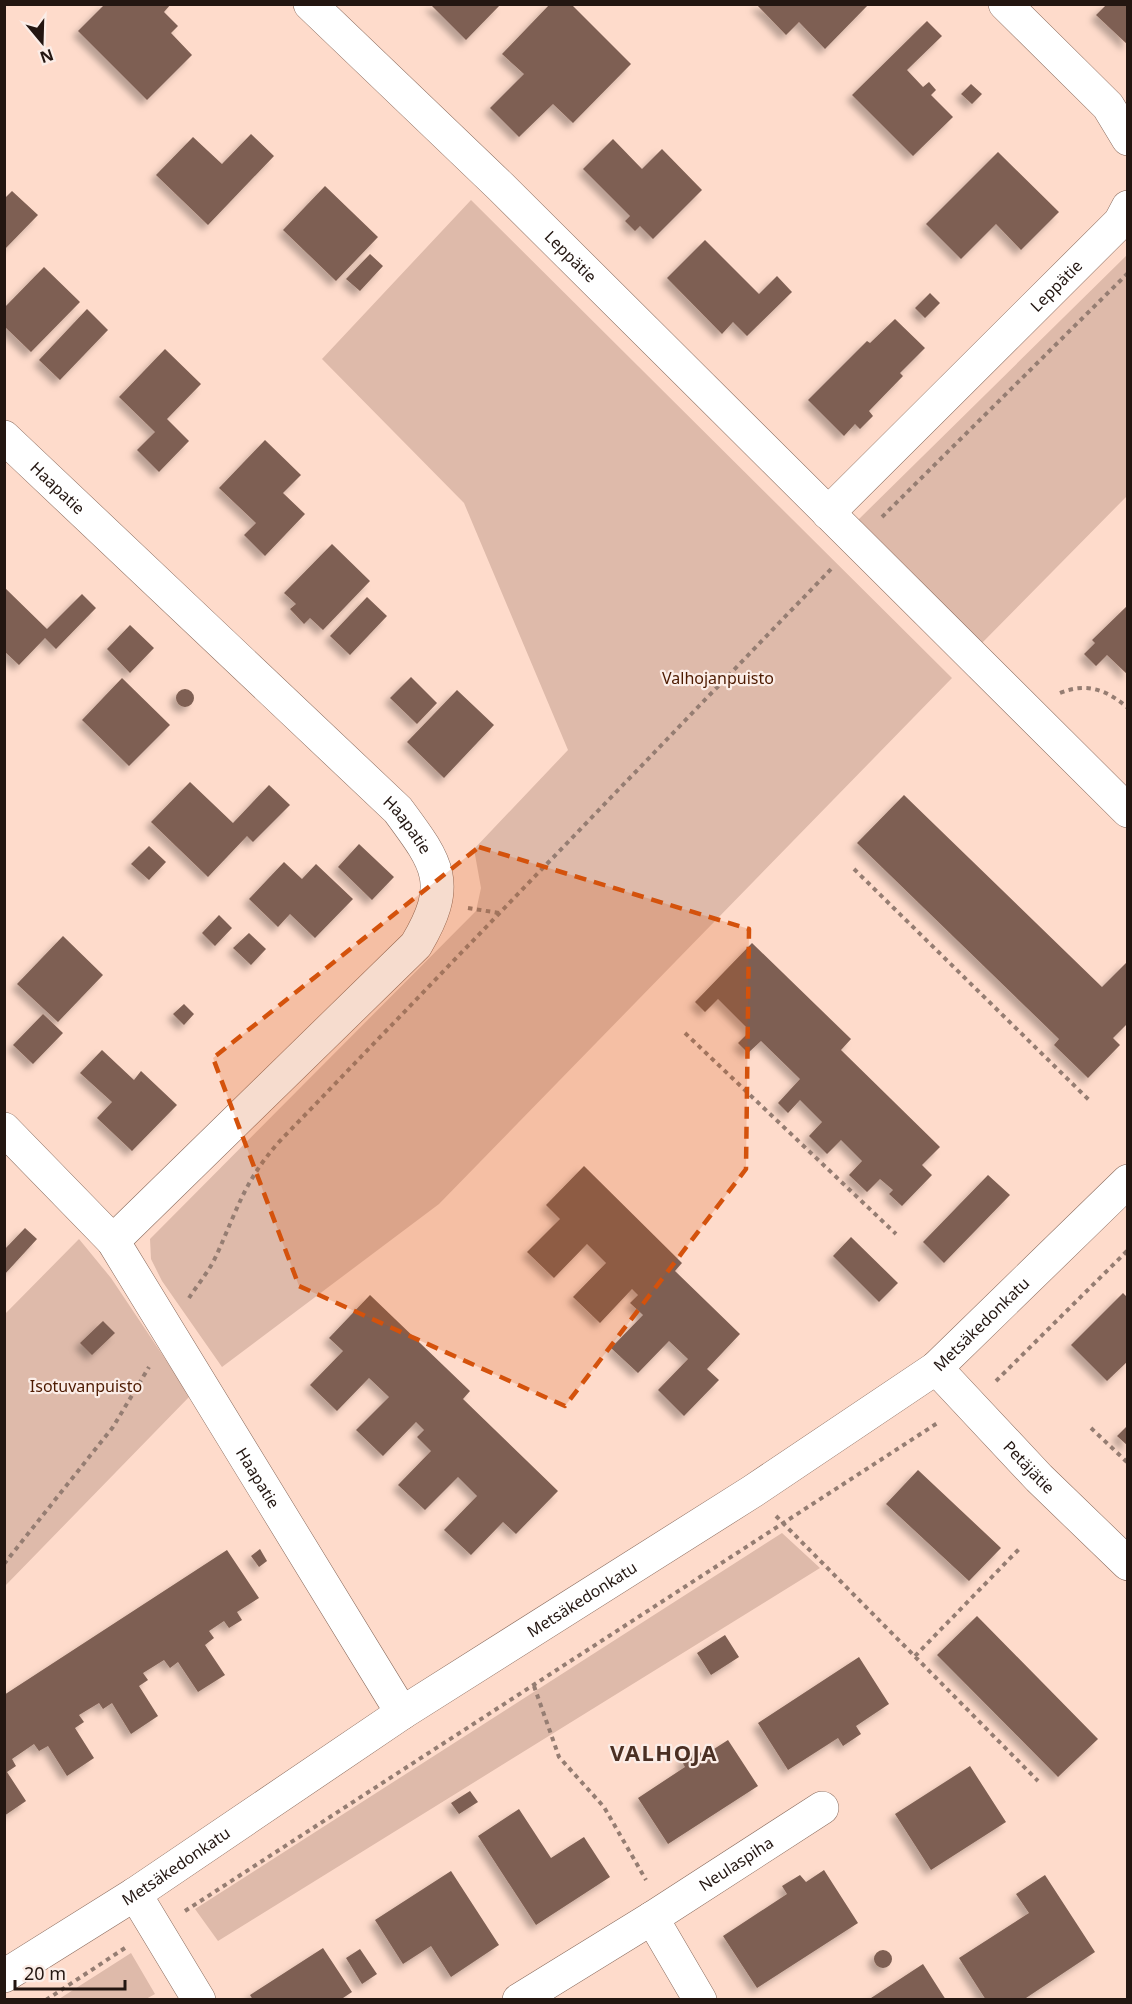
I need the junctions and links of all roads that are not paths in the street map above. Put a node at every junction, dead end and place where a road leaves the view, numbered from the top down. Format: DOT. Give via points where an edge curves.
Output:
graph roads {
  1 [pos="310,4"];
  2 [pos="1005,4"];
  3 [pos="1128,139"];
  4 [pos="1128,207"];
  5 [pos="4,437"];
  6 [pos="828,513"];
  7 [pos="1128,811"];
  8 [pos="4,1129"];
  9 [pos="1128,1181"];
  10 [pos="113,1240"];
  11 [pos="936,1368"];
  12 [pos="1128,1564"];
  13 [pos="402,1713"];
  14 [pos="822,1808"];
  15 [pos="135,1894"];
  16 [pos="657,1915"];
  17 [pos="4,1976"];
  18 [pos="199,2000"];
  19 [pos="519,2000"];
  20 [pos="700,2000"];
  1 -- 6 [label="street, Leppätie" via="501,187"];
  2 -- 3 [label="street" via="1108,106"];
  4 -- 6 [label="street, Leppätie" via="1120,222"];
  5 -- 10 [label="street, Haapatie" via="398,810 425,847 439,884 432,918 416,945"];
  6 -- 7 [label="street, Leppätie"];
  8 -- 10 [label="street, Haapatie"];
  9 -- 11 [label="street, Metsäkedonkatu"];
  10 -- 13 [label="street, Haapatie"];
  11 -- 12 [label="street, Petäjätie" via="1039,1478"];
  11 -- 13 [label="street, Metsäkedonkatu" via="753,1491"];
  13 -- 15 [label="street, Metsäkedonkatu"];
  14 -- 16 [label="street, Neulaspiha"];
  15 -- 17 [label="street, Metsäkedonkatu"];
  15 -- 18 [label="street"];
  16 -- 19 [label="street, Neulaspiha"];
  16 -- 20 [label="street"];
}
